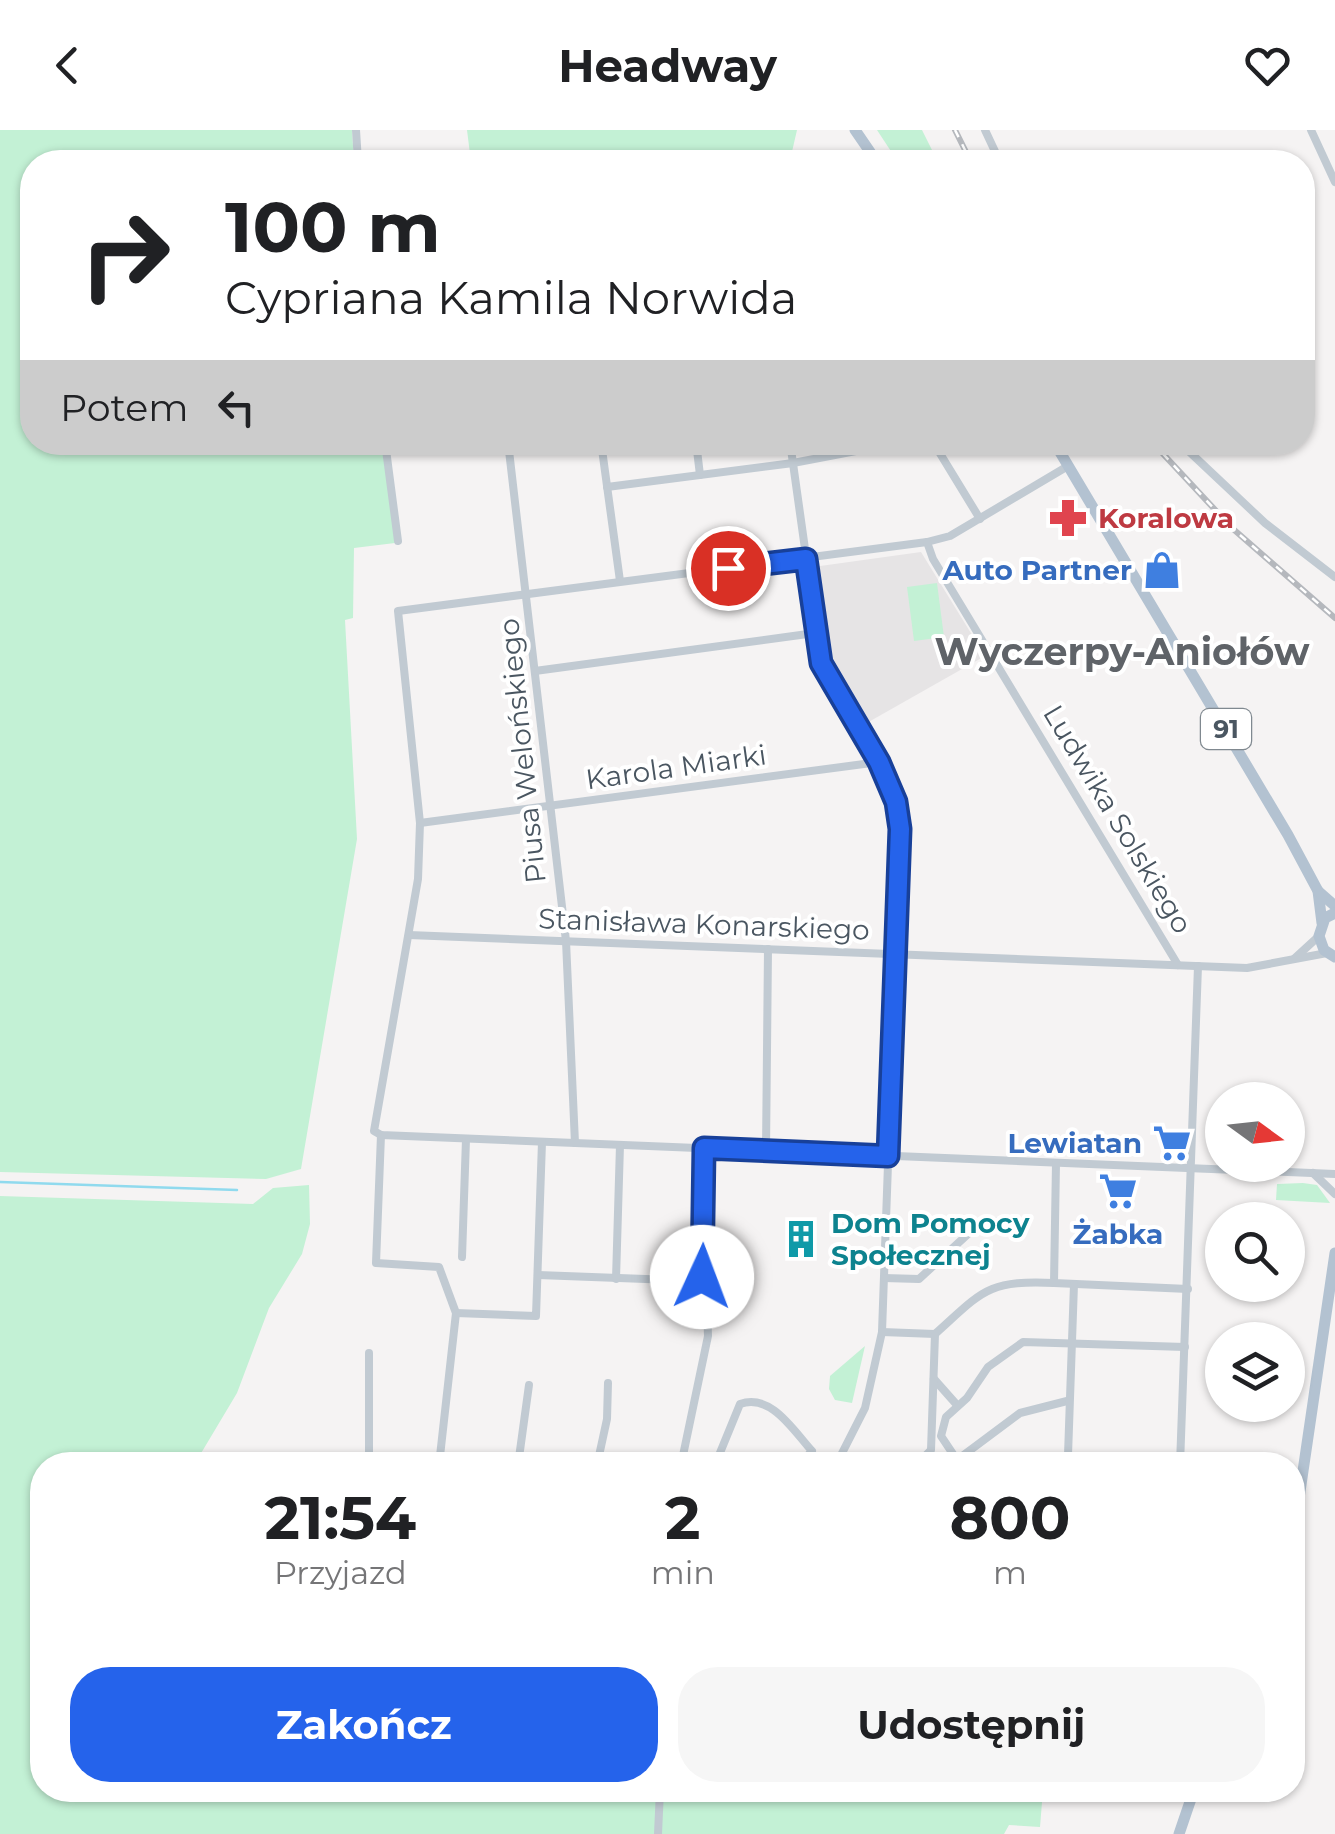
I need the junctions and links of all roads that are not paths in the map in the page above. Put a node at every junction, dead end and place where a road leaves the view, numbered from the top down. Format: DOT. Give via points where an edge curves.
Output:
graph roads {
  1 [pos="1311,130"];
  2 [pos="1335,182"];
  3 [pos="387,455"];
  4 [pos="510,455"];
  5 [pos="603,455"];
  6 [pos="698,455"];
  7 [pos="792,455"];
  8 [pos="832,455"];
  9 [pos="941,455"];
  10 [pos="1062,455"];
  11 [pos="1193,455"];
  12 [pos="793,462"];
  13 [pos="1068,466"];
  14 [pos="700,474"];
  15 [pos="607,486"];
  16 [pos="980,519"];
  17 [pos="398,542"];
  18 [pos="927,542"];
  19 [pos="806,559"];
  20 [pos="1335,577"];
  21 [pos="620,581"];
  22 [pos="528,594"];
  23 [pos="815,634"];
  24 [pos="536,672"];
  25 [pos="879,762"];
  26 [pos="550,806"];
  27 [pos="420,823"];
  28 [pos="1318,892"];
  29 [pos="1335,909"];
  30 [pos="1321,929"];
  31 [pos="409,935"];
  32 [pos="566,941"];
  33 [pos="768,949"];
  34 [pos="897,954"];
  35 [pos="1333,956"];
  36 [pos="1295,958"];
  37 [pos="1178,965"];
  38 [pos="1198,966"];
  39 [pos="378,1134"];
  40 [pos="466,1138"];
  41 [pos="542,1142"];
  42 [pos="575,1143"];
  43 [pos="620,1145"];
  44 [pos="704,1148"];
  45 [pos="766,1151"];
  46 [pos="888,1156"];
  47 [pos="1056,1162"];
  48 [pos="1192,1168"];
  49 [pos="1313,1173"];
  50 [pos="1335,1174"];
  51 [pos="1335,1194"];
  52 [pos="1000,1221"];
  53 [pos="1335,1253"];
  54 [pos="462,1257"];
  55 [pos="538,1275"];
  56 [pos="884,1278"];
  57 [pos="616,1279"];
  58 [pos="1054,1283"];
  59 [pos="1074,1284"];
  60 [pos="1188,1289"];
  61 [pos="707,1308"];
  62 [pos="456,1314"];
  63 [pos="882,1332"];
  64 [pos="935,1334"];
  65 [pos="1070,1342"];
  66 [pos="1186,1347"];
  67 [pos="369,1353"];
  68 [pos="934,1380"];
  69 [pos="608,1384"];
  70 [pos="528,1385"];
  71 [pos="1067,1401"];
  72 [pos="958,1405"];
  73 [pos="369,1452"];
  74 [pos="440,1452"];
  75 [pos="520,1452"];
  76 [pos="600,1452"];
  77 [pos="683,1452"];
  78 [pos="720,1452"];
  79 [pos="811,1452"];
  80 [pos="843,1452"];
  81 [pos="928,1452"];
  82 [pos="953,1452"];
  83 [pos="968,1452"];
  84 [pos="1068,1452"];
  85 [pos="1181,1452"];
  86 [pos="1305,1457"];
  87 [pos="659,1802"];
  88 [pos="1190,1802"];
  89 [pos="658,1834"];
  90 [pos="1179,1834"];
  1 -- 2 [label="street"];
  3 -- 17 [label="street"];
  4 -- 22 [label="street, Piusa Welońskiego"];
  5 -- 15 [label="street"];
  6 -- 14 [label="street"];
  7 -- 12 [label="street"];
  8 -- 12 [label="street"];
  9 -- 16 [label="street"];
  10 -- 13 [label="main road, 91"];
  11 -- 20 [label="street"];
  12 -- 14 [label="street"];
  12 -- 19 [label="street"];
  13 -- 16 [label="street"];
  13 -- 28 [label="main road, 91"];
  14 -- 15 [label="street"];
  15 -- 21 [label="street"];
  16 -- 18 [label="street"];
  18 -- 19 [label="street"];
  18 -- 37 [label="street, Ludwika Solskiego"];
  19 -- 21 [label="street"];
  19 -- 23 [label="street"];
  21 -- 22 [label="street"];
  22 -- 24 [label="street, Piusa Welońskiego"];
  22 -- 27 [label="street" via="398,611"];
  23 -- 24 [label="street"];
  23 -- 25 [label="street" via="821,663"];
  24 -- 26 [label="street, Piusa Welońskiego"];
  25 -- 26 [label="street, Karola Miarki"];
  25 -- 34 [label="street" via="900,829"];
  26 -- 27 [label="street, Karola Miarki"];
  26 -- 32 [label="street, Piusa Welońskiego"];
  27 -- 31 [label="street"];
  28 -- 29 [label="main road, 91"];
  28 -- 30 [label="main road, 91"];
  29 -- 30 [label="main road, 91"];
  30 -- 35 [label="main road, 91"];
  30 -- 36 [label="street"];
  31 -- 32 [label="street, Stanisława Konarskiego"];
  31 -- 39 [label="street"];
  32 -- 33 [label="street, Stanisława Konarskiego"];
  32 -- 42 [label="street, Piusa Welońskiego"];
  33 -- 34 [label="street, Stanisława Konarskiego"];
  33 -- 45 [label="street"];
  34 -- 37 [label="street, Stanisława Konarskiego"];
  34 -- 46 [label="street"];
  35 -- 36 [label="street, Stanisława Konarskiego"];
  36 -- 38 [label="street, Stanisława Konarskiego" via="1258,968"];
  37 -- 38 [label="street, Stanisława Konarskiego"];
  38 -- 48 [label="street, Ludwika Solskiego"];
  39 -- 40 [label="street"];
  39 -- 62 [label="street" via="376,1264 440,1267"];
  40 -- 41 [label="street"];
  40 -- 54 [label="street"];
  41 -- 42 [label="street"];
  41 -- 55 [label="street"];
  42 -- 43 [label="street"];
  43 -- 44 [label="street"];
  43 -- 57 [label="street"];
  44 -- 45 [label="street"];
  44 -- 57 [label="street" via="699,1281"];
  45 -- 46 [label="street"];
  46 -- 47 [label="street"];
  46 -- 56 [label="street"];
  47 -- 48 [label="street"];
  47 -- 58 [label="street"];
  48 -- 49 [label="street"];
  48 -- 60 [label="street, Ludwika Solskiego"];
  49 -- 50 [label="street"];
  49 -- 51 [label="street"];
  52 -- 56 [label="street" via="980,1223 919,1278"];
  53 -- 86 [label="main road"];
  55 -- 57 [label="street"];
  55 -- 62 [label="street" via="536,1316"];
  56 -- 63 [label="street"];
  58 -- 59 [label="street"];
  58 -- 64 [label="street" via="998,1284"];
  59 -- 60 [label="street"];
  59 -- 65 [label="street"];
  60 -- 66 [label="street, Ludwika Solskiego"];
  61 -- 77 [label="street" via="708,1336"];
  62 -- 74 [label="street"];
  63 -- 64 [label="street"];
  63 -- 80 [label="street" via="871,1389"];
  64 -- 68 [label="street"];
  65 -- 66 [label="street"];
  65 -- 71 [label="street"];
  65 -- 72 [label="street" via="1036,1340 1009,1348"];
  66 -- 85 [label="street, Ludwika Solskiego"];
  67 -- 73 [label="street"];
  68 -- 72 [label="street"];
  68 -- 81 [label="street"];
  69 -- 76 [label="street"];
  70 -- 75 [label="street"];
  71 -- 83 [label="street" via="1020,1414"];
  71 -- 84 [label="street"];
  72 -- 82 [label="street" via="941,1430"];
  78 -- 79 [label="street" via="746,1402 771,1407"];
  87 -- 89 [label="street"];
  88 -- 90 [label="main road"];
}
